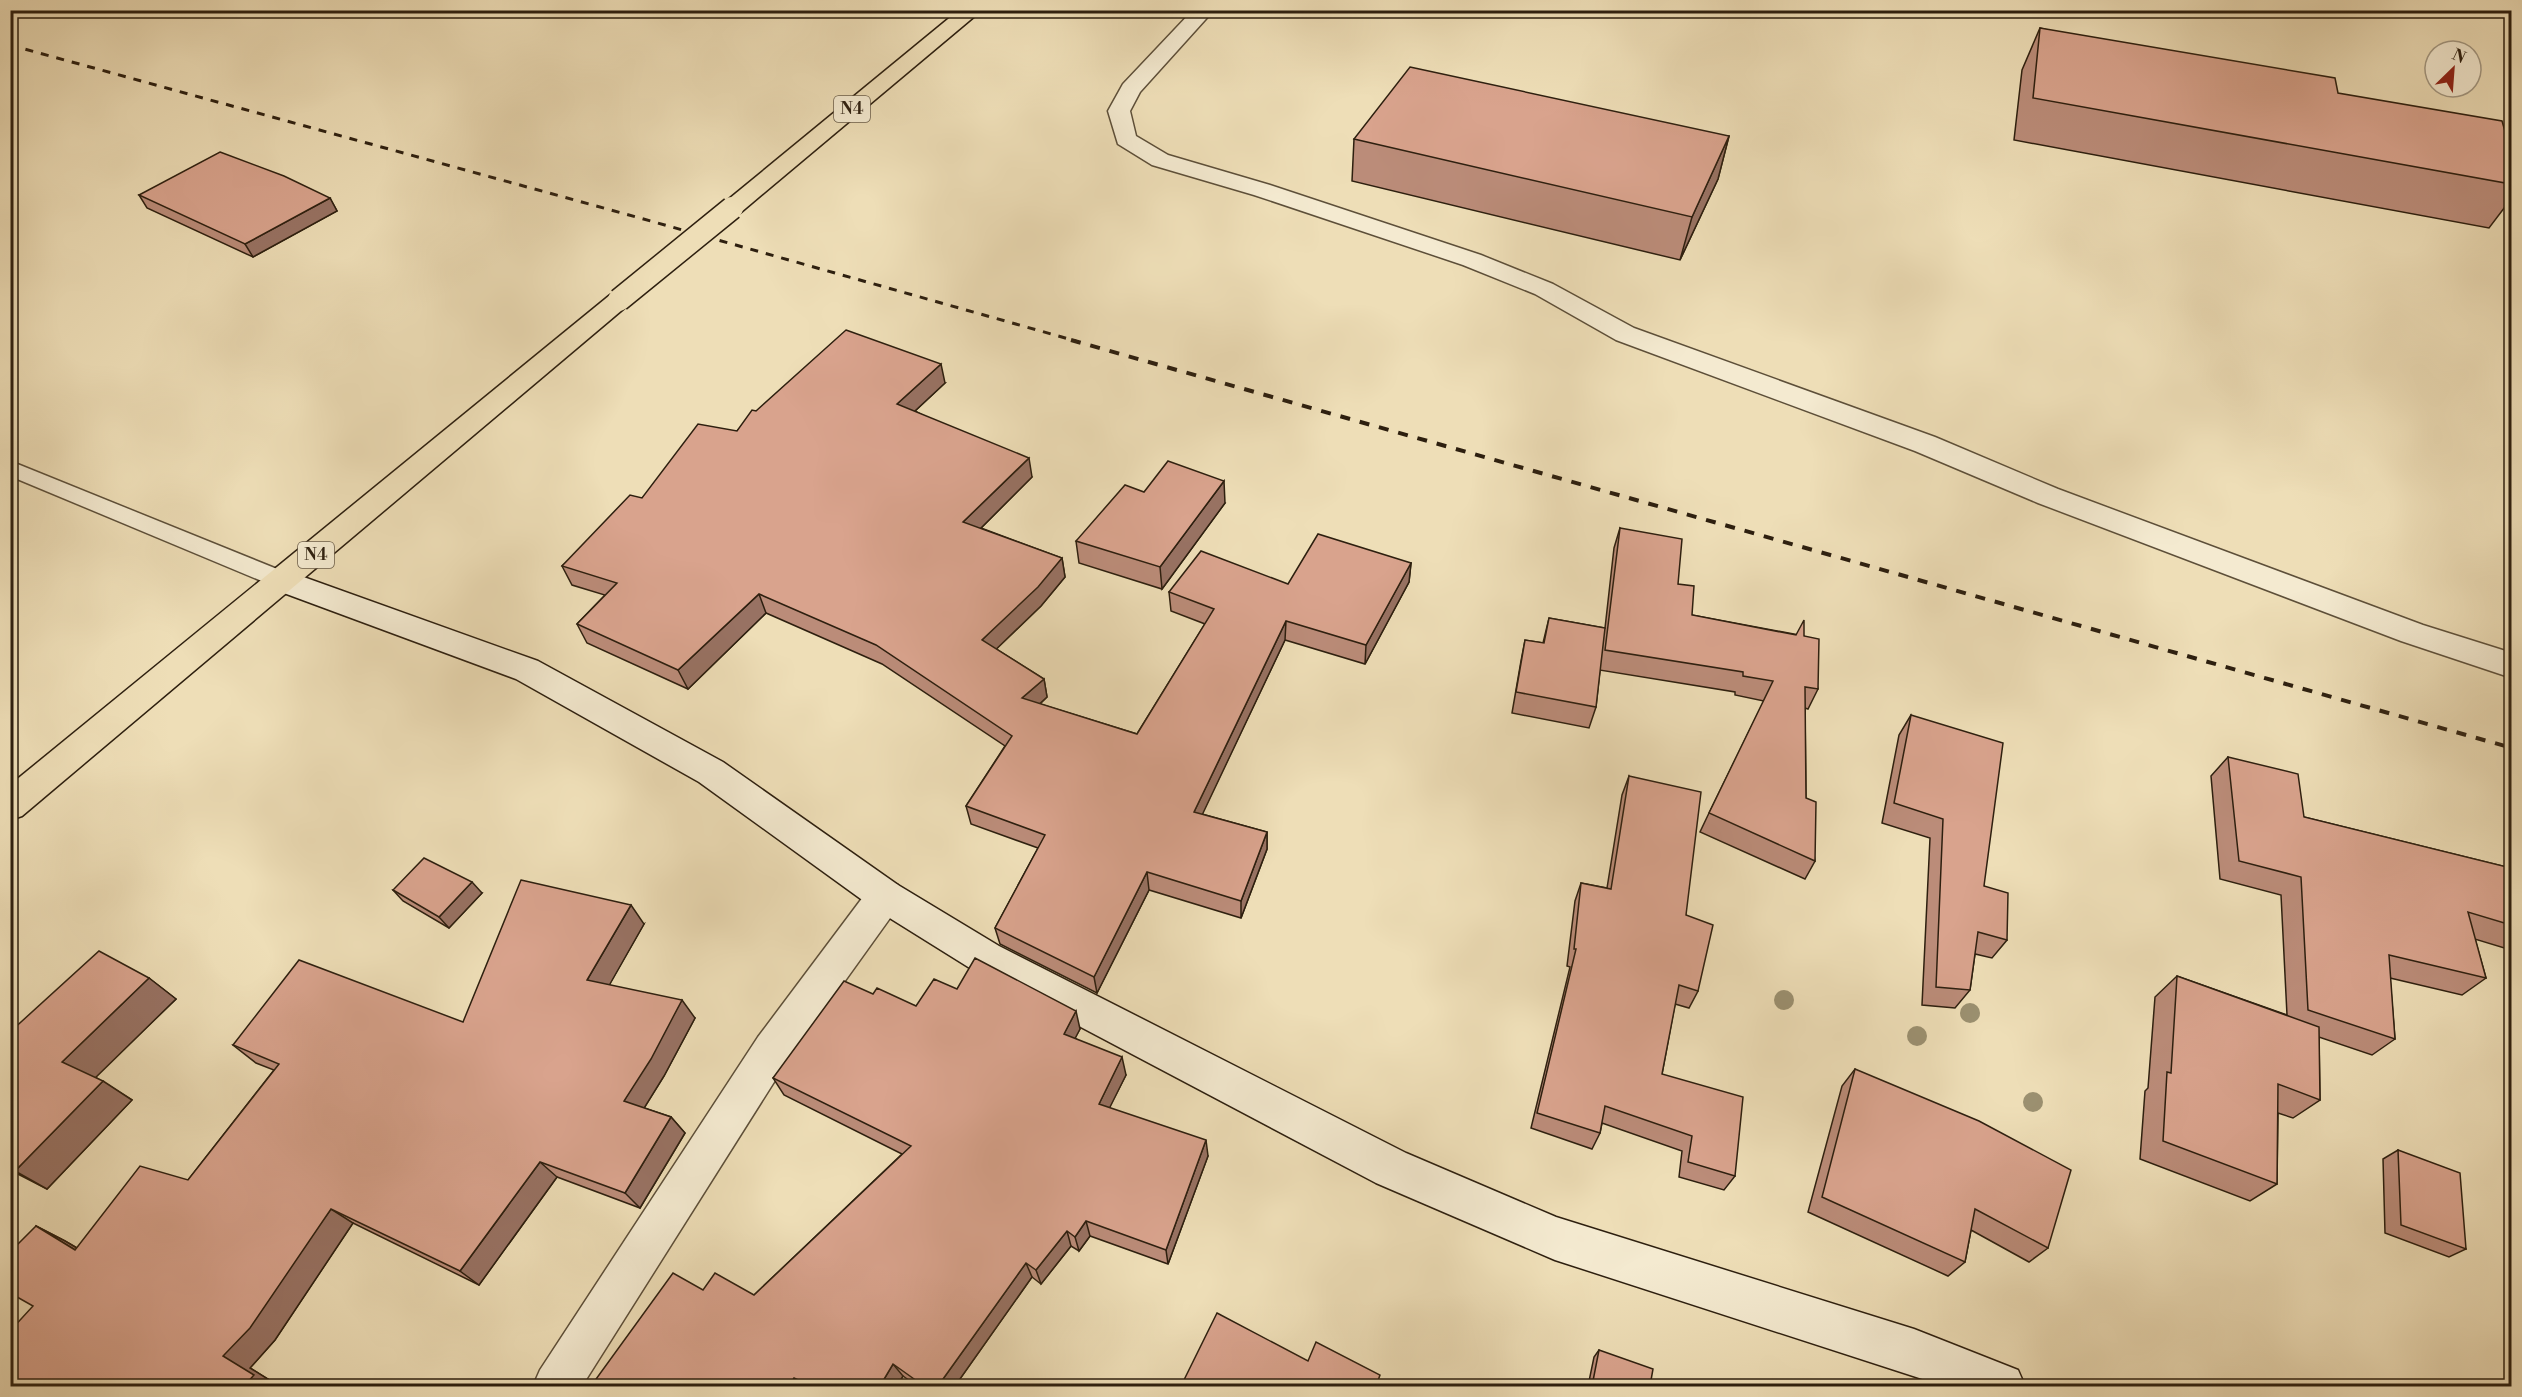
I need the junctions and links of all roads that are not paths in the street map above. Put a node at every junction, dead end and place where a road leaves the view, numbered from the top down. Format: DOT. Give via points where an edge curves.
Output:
graph roads {
  1 [pos="972,10"];
  2 [pos="1204,10"];
  3 [pos="10,468"];
  4 [pos="284,581"];
  5 [pos="2511,666"];
  6 [pos="10,806"];
  7 [pos="885,896"];
  8 [pos="556,1386"];
  9 [pos="2002,1386"];
  1 -- 4 [label="highway, N4, bridge"];
  2 -- 5 [label="street" via="1131,89 1119,111 1126,139 1160,160 1472,261 1544,289 1625,334 1925,444 2048,496 2401,629"];
  3 -- 4 [label="lane"];
  4 -- 6 [label="highway, N4"];
  4 -- 7 [label="street" via="527,670 711,772"];
  7 -- 8 [label="street" via="772,1050"];
  7 -- 9 [label="street" via="996,963 1391,1168 1555,1238 1914,1352"];
}
